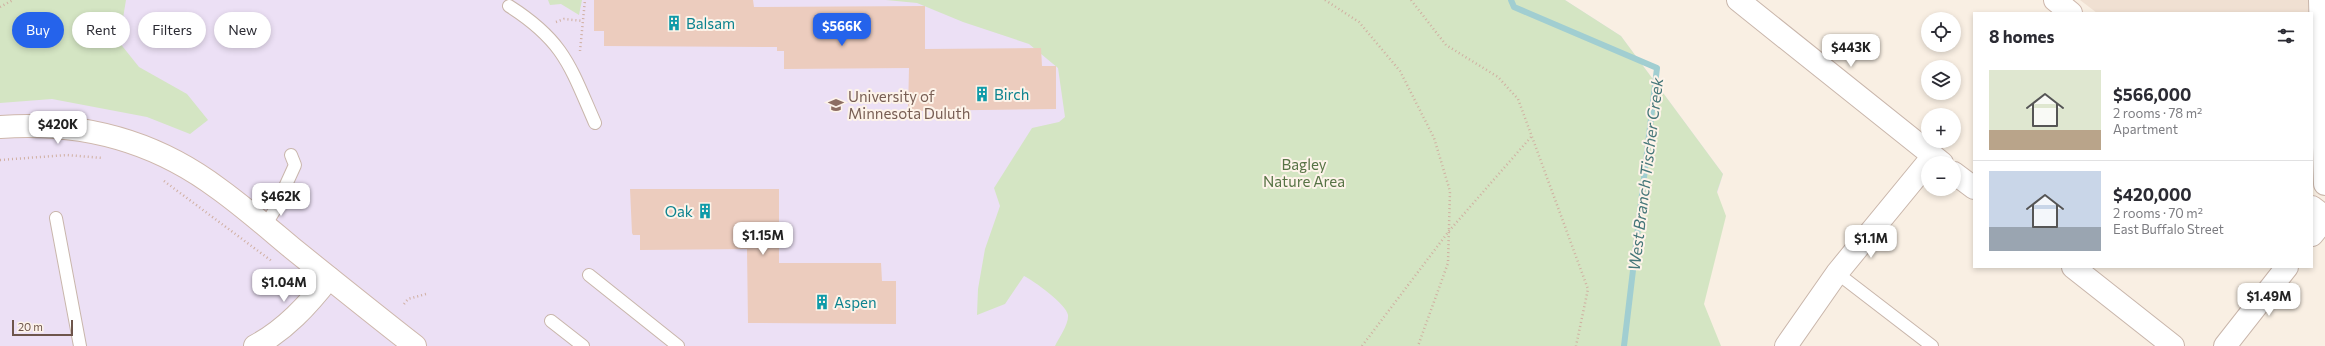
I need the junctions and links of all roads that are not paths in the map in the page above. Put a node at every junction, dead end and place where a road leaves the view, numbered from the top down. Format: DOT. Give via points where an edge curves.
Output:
graph roads {
  1 [pos="1738,0"];
  2 [pos="2055,0"];
  3 [pos="2320,0"];
  4 [pos="508,6"];
  5 [pos="2071,12"];
  6 [pos="595,123"];
  7 [pos="0,127"];
  8 [pos="291,155"];
  9 [pos="1933,156"];
  10 [pos="1961,178"];
  11 [pos="1921,179"];
  12 [pos="2325,184"];
  13 [pos="1973,187"];
  14 [pos="2313,208"];
  15 [pos="56,218"];
  16 [pos="2325,218"];
  17 [pos="264,226"];
  18 [pos="2313,235"];
  19 [pos="2074,268"];
  20 [pos="2286,268"];
  21 [pos="1837,273"];
  22 [pos="589,275"];
  23 [pos="329,278"];
  24 [pos="550,321"];
  25 [pos="80,346"];
  26 [pos="255,346"];
  27 [pos="416,346"];
  28 [pos="583,346"];
  29 [pos="678,346"];
  30 [pos="1786,346"];
  31 [pos="1932,346"];
  32 [pos="2173,346"];
  33 [pos="2225,346"];
  1 -- 9 [label="street"];
  2 -- 5 [label="street"];
  3 -- 12 [label="street"];
  4 -- 6 [label="lane" via="530,20 556,44 568,61"];
  7 -- 17 [label="street" via="87,130 119,136 170,157 219,188"];
  8 -- 17 [label="lane" via="295,165 274,211"];
  10 -- 13 [label="street"];
  11 -- 21 [label="street"];
  14 -- 16 [label="street"];
  15 -- 25 [label="lane"];
  16 -- 18 [label="street"];
  17 -- 23 [label="street"];
  19 -- 32 [label="street"];
  20 -- 33 [label="street"];
  21 -- 30 [label="street"];
  21 -- 31 [label="lane"];
  22 -- 29 [label="lane"];
  23 -- 26 [label="street" via="291,320"];
  23 -- 27 [label="street"];
  24 -- 28 [label="lane"];
}
